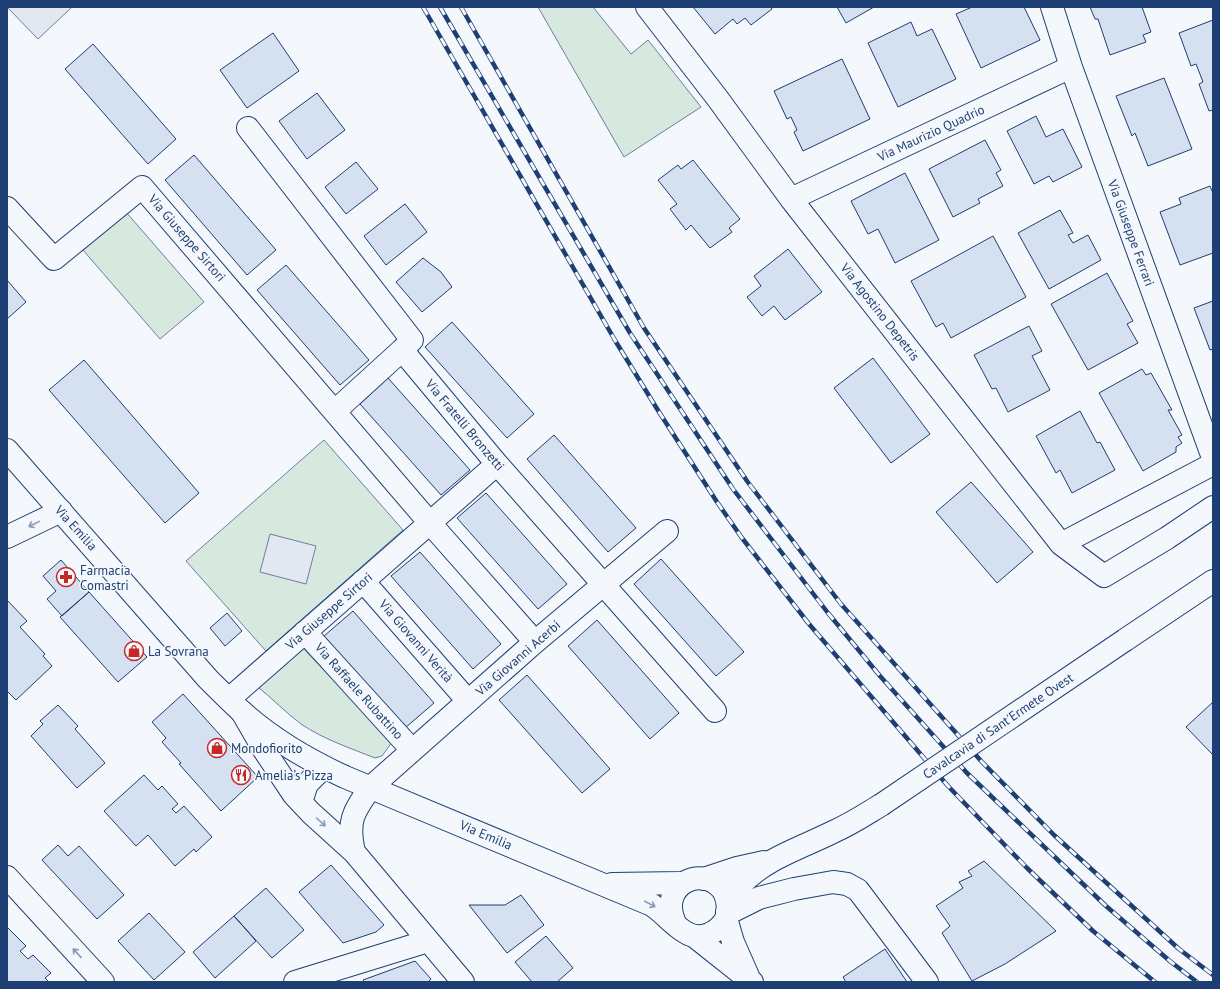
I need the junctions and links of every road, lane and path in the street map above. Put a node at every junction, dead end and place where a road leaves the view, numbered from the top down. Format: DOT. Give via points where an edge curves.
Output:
graph roads {
  1 [pos="646,7"];
  2 [pos="1052,7"];
  3 [pos="1071,67"];
  4 [pos="248,128"];
  5 [pos="791,198"];
  6 [pos="7,208"];
  7 [pos="402,350"];
  8 [pos="335,411"];
  9 [pos="7,450"];
  10 [pos="1213,458"];
  11 [pos="497,464"];
  12 [pos="1213,464"];
  13 [pos="1213,507"];
  14 [pos="61,510"];
  15 [pos="430,522"];
  16 [pos="667,531"];
  17 [pos="7,537"];
  18 [pos="1061,544"];
  19 [pos="363,581"];
  20 [pos="1213,581"];
  21 [pos="603,585"];
  22 [pos="305,632"];
  23 [pos="535,642"];
  24 [pos="468,701"];
  25 [pos="235,705"];
  26 [pos="715,712"];
  27 [pos="412,750"];
  28 [pos="324,768"];
  29 [pos="371,787"];
  30 [pos="300,802"];
  31 [pos="354,852"];
  32 [pos="775,859"];
  33 [pos="7,877"];
  34 [pos="704,879"];
  35 [pos="601,884"];
  36 [pos="681,884"];
  37 [pos="727,915"];
  38 [pos="675,924"];
  39 [pos="694,936"];
  40 [pos="428,941"];
  41 [pos="751,981"];
  42 [pos="103,982"];
  43 [pos="295,982"];
  44 [pos="463,982"];
  45 [pos="927,982"];
  1 -- 5 [label="street, Via Agostino Depetris"];
  2 -- 3 [label="street, Via Giuseppe Ferrari"];
  3 -- 5 [label="street, Via Maurizio Quadrio"];
  3 -- 10 [label="street, Via Giuseppe Ferrari"];
  4 -- 7 [label="street" via="412,340"];
  5 -- 18 [label="street, Via Agostino Depetris"];
  6 -- 8 [label="street, Via Giuseppe Sirtori" via="54,259 142,186"];
  7 -- 8 [label="street"];
  7 -- 11 [label="street, Via Fratelli Bronzetti"];
  8 -- 15 [label="street, Via Giuseppe Sirtori"];
  9 -- 14 [label="street, Via Emilia"];
  11 -- 15 [label="street, Via Giuseppe Sirtori"];
  11 -- 21 [label="street, Via Fratelli Bronzetti"];
  12 -- 18 [label="street"];
  13 -- 18 [label="street, Via Agostino Depetris" via="1104,576"];
  14 -- 17 [label="street, one-way"];
  14 -- 25 [label="street, Via Emilia" via="208,679"];
  15 -- 19 [label="street, Via Giuseppe Sirtori"];
  15 -- 23 [label="street, Via Giuseppe Sirtori"];
  16 -- 21 [label="street, Via Giovanni Acerbi"];
  19 -- 22 [label="street, Via Giuseppe Sirtori"];
  19 -- 24 [label="street, Via Giovanni Verità"];
  20 -- 32 [label="street, Cavalcavia di Sant'Ermete Ovest, bridge" via="880,805 836,831"];
  21 -- 23 [label="street, Via Giovanni Acerbi"];
  21 -- 26 [label="street, Via Fratelli Bronzetti"];
  22 -- 25 [label="street, Via Giuseppe Sirtori"];
  22 -- 27 [label="street, Via Raffaele Rubattino"];
  23 -- 24 [label="street, Via Giovanni Acerbi"];
  24 -- 27 [label="street, Via Giovanni Acerbi"];
  25 -- 28 [label="street, Via Emilia" via="273,736"];
  25 -- 30 [label="street, Via Emilia"];
  27 -- 29 [label="street, Via Giovanni Acerbi"];
  28 -- 29 [label="street, Via Emilia"];
  28 -- 30 [label="street" via="307,784"];
  29 -- 31 [label="street, Via Emilia" via="352,818 350,835"];
  29 -- 35 [label="street, Via Emilia"];
  30 -- 31 [label="street, Via Emilia, one-way"];
  31 -- 40 [label="street, Via Emilia"];
  32 -- 34 [label="street, Via Emilia"];
  32 -- 37 [label="street" via="741,885 734,895"];
  42 -- 33 [label="street, one-way"];
  34 -- 36 [label="street, Via Emilia" via="693,879"];
  34 -- 37 [label="street" via="714,882 722,890 727,901"];
  35 -- 36 [label="street, Via Emilia"];
  35 -- 38 [label="street, Via Emilia, one-way" via="652,904"];
  36 -- 38 [label="street" via="671,903 671,914"];
  37 -- 39 [label="street" via="717,930 711,934"];
  37 -- 41 [label="street" via="733,942"];
  37 -- 45 [label="street" via="759,898 833,882 847,884 858,890"];
  38 -- 39 [label="street, Via Emilia" via="685,933"];
  39 -- 41 [label="street, Via Emilia"];
  40 -- 43 [label="street"];
  40 -- 44 [label="street, Via Emilia"];
}
